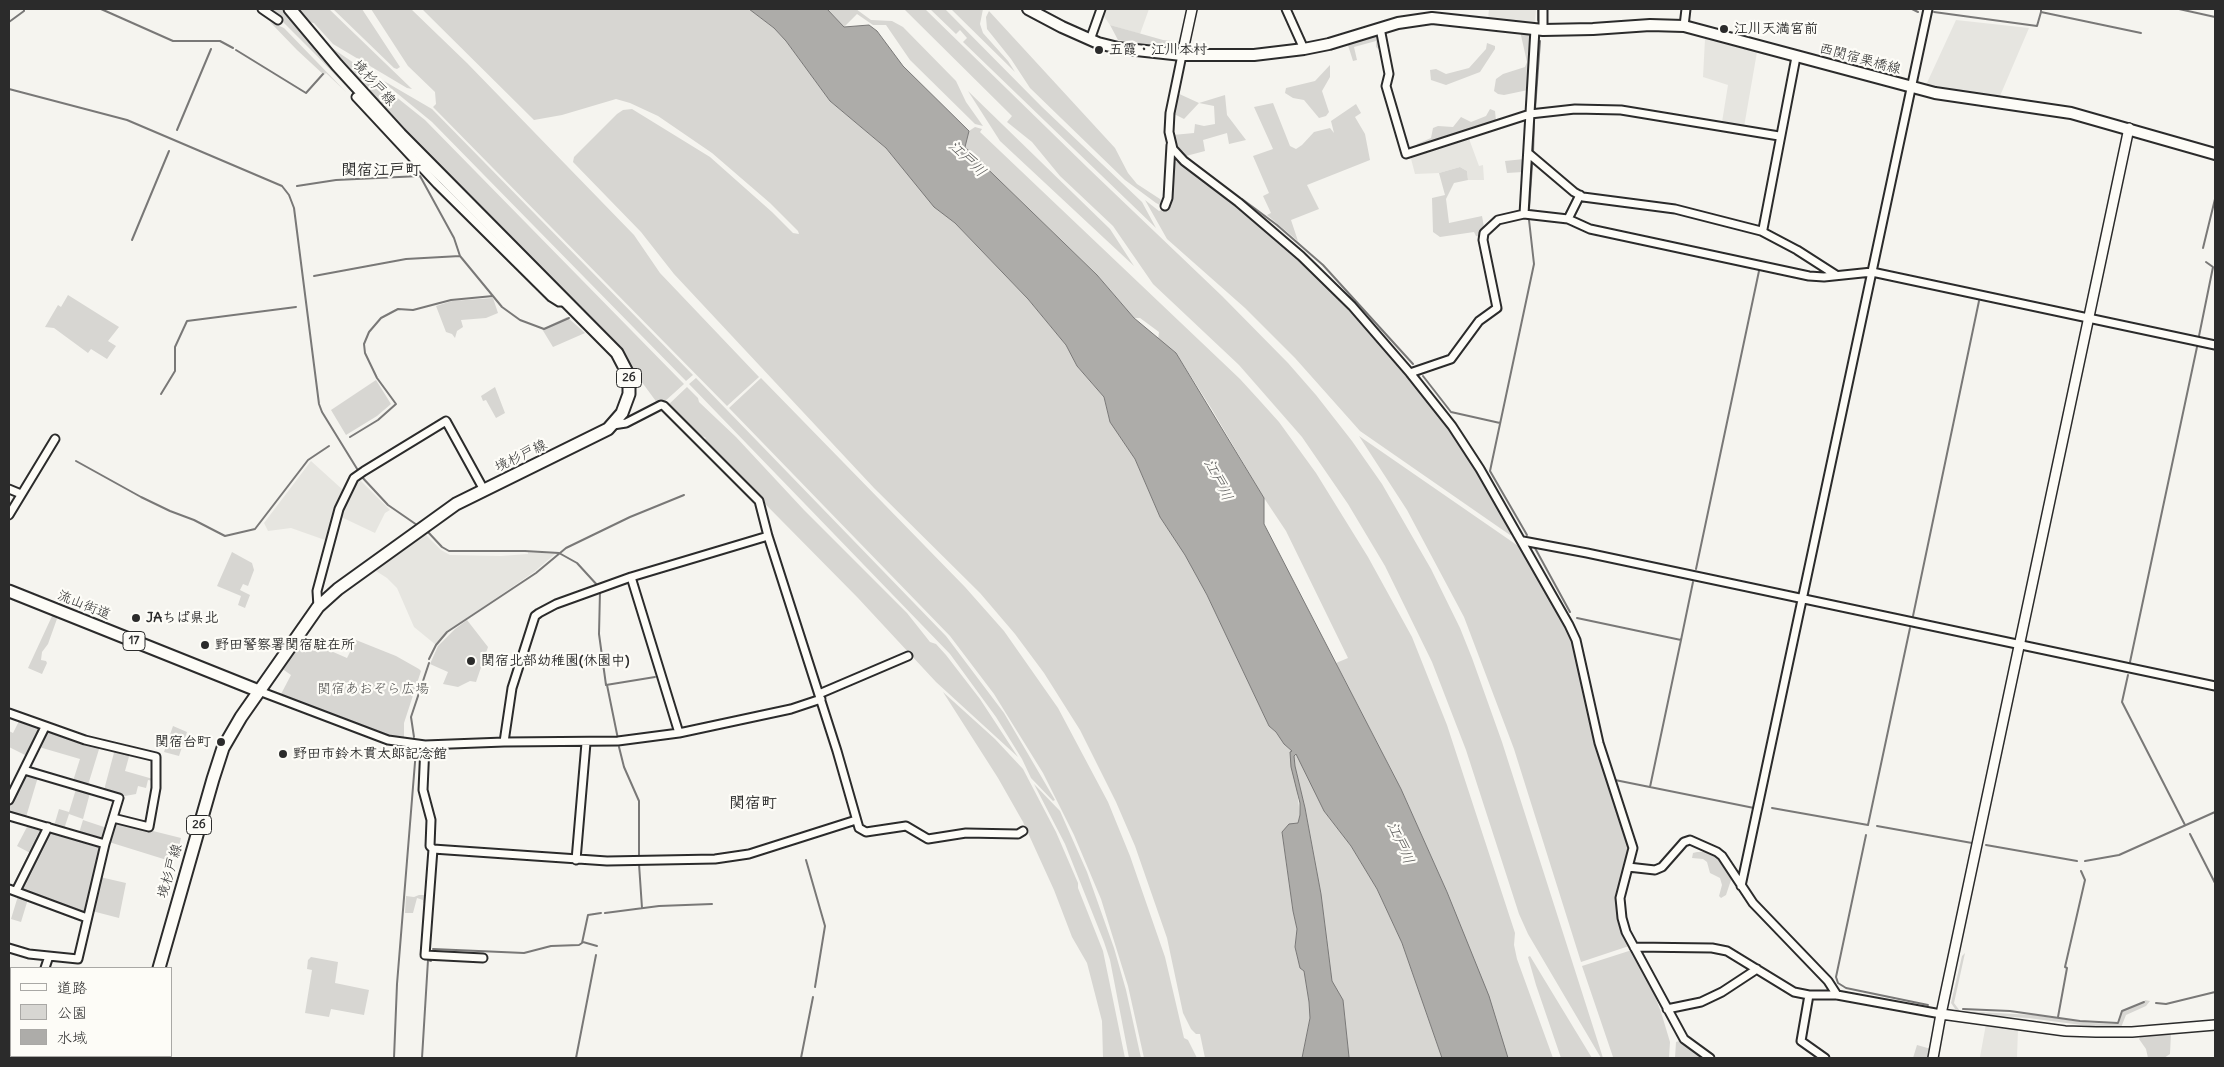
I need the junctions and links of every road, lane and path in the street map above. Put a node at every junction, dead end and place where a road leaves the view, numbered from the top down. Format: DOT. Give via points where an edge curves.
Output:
graph roads {
  1 [pos="262,9"];
  2 [pos="290,9"];
  3 [pos="1028,9"];
  4 [pos="1101,9"];
  5 [pos="1192,9"];
  6 [pos="1286,9"];
  7 [pos="1542,9"];
  8 [pos="1686,9"];
  9 [pos="1928,9"];
  10 [pos="278,20"];
  11 [pos="1684,26"];
  12 [pos="1380,28"];
  13 [pos="1539,29"];
  14 [pos="1090,40"];
  15 [pos="1304,49"];
  16 [pos="1182,55"];
  17 [pos="1796,56"];
  18 [pos="1912,88"];
  19 [pos="356,97"];
  20 [pos="1530,114"];
  21 [pos="2129,128"];
  22 [pos="1779,136"];
  23 [pos="1171,145"];
  24 [pos="1528,153"];
  25 [pos="2215,154"];
  26 [pos="1580,195"];
  27 [pos="1165,206"];
  28 [pos="1524,214"];
  29 [pos="1568,219"];
  30 [pos="1761,231"];
  31 [pos="1872,272"];
  32 [pos="1837,275"];
  33 [pos="567,302"];
  34 [pos="2088,318"];
  35 [pos="2215,345"];
  36 [pos="1410,373"];
  37 [pos="613,425"];
  38 [pos="55,440"];
  39 [pos="9,489"];
  40 [pos="484,490"];
  41 [pos="21,494"];
  42 [pos="9,515"];
  43 [pos="768,536"];
  44 [pos="1523,541"];
  45 [pos="631,577"];
  46 [pos="9,591"];
  47 [pos="1803,598"];
  48 [pos="318,607"];
  49 [pos="2020,644"];
  50 [pos="908,656"];
  51 [pos="2215,686"];
  52 [pos="259,691"];
  53 [pos="820,697"];
  54 [pos="9,713"];
  55 [pos="45,727"];
  56 [pos="679,733"];
  57 [pos="504,742"];
  58 [pos="586,743"];
  59 [pos="425,745"];
  60 [pos="24,770"];
  61 [pos="9,800"];
  62 [pos="9,816"];
  63 [pos="113,818"];
  64 [pos="856,820"];
  65 [pos="48,827"];
  66 [pos="1023,831"];
  67 [pos="105,844"];
  68 [pos="433,849"];
  69 [pos="576,860"];
  70 [pos="1628,867"];
  71 [pos="1741,886"];
  72 [pos="12,890"];
  73 [pos="87,918"];
  74 [pos="1634,947"];
  75 [pos="9,948"];
  76 [pos="49,956"];
  77 [pos="483,958"];
  78 [pos="45,967"];
  79 [pos="159,967"];
  80 [pos="1757,970"];
  81 [pos="1809,995"];
  82 [pos="1837,995"];
  83 [pos="1667,1009"];
  84 [pos="1941,1014"];
  85 [pos="2215,1025"];
  86 [pos="1710,1058"];
  87 [pos="1825,1058"];
  88 [pos="1934,1058"];
  1 -- 10 [label="street"];
  2 -- 33 [label="main road, 境杉戸線 / 26" via="400,134"];
  3 -- 14 [label="main road, 西関宿栗橋線"];
  4 -- 14 [label="street"];
  5 -- 16 [label="street"];
  6 -- 15 [label="street"];
  7 -- 13 [label="street"];
  8 -- 11 [label="street"];
  9 -- 18 [label="street"];
  11 -- 13 [label="main road, 西関宿栗橋線" via="1650,24"];
  11 -- 17 [label="main road, 西関宿栗橋線"];
  12 -- 13 [label="main road, 西関宿栗橋線" via="1432,18"];
  12 -- 15 [label="main road, 西関宿栗橋線"];
  12 -- 20 [label="street" via="1389,74 1386,86 1406,154"];
  13 -- 20 [label="street"];
  14 -- 16 [label="main road, 西関宿栗橋線" via="1118,48"];
  15 -- 16 [label="main road, 西関宿栗橋線" via="1254,54"];
  16 -- 23 [label="street" via="1170,113"];
  17 -- 18 [label="main road, 西関宿栗橋線"];
  17 -- 22 [label="street"];
  18 -- 21 [label="main road, 西関宿栗橋線" via="2071,113"];
  18 -- 31 [label="street"];
  19 -- 33 [label="street" via="437,184 551,297"];
  20 -- 22 [label="street" via="1602,108"];
  20 -- 24 [label="street"];
  21 -- 25 [label="main road, 西関宿栗橋線"];
  21 -- 34 [label="street"];
  22 -- 30 [label="street"];
  23 -- 27 [label="street"];
  23 -- 36 [label="street" via="1184,161 1274,232 1324,278"];
  24 -- 26 [label="street"];
  24 -- 28 [label="street"];
  26 -- 29 [label="street"];
  26 -- 30 [label="street" via="1675,209"];
  28 -- 29 [label="street"];
  28 -- 36 [label="street" via="1498,220 1484,233 1497,308 1479,321 1451,360"];
  29 -- 32 [label="street" via="1590,229 1809,276"];
  30 -- 32 [label="street"];
  31 -- 32 [label="street"];
  31 -- 34 [label="street"];
  31 -- 47 [label="street"];
  33 -- 37 [label="main road, 境杉戸線 / 26" via="617,352 626,369 630,382 628,400"];
  34 -- 35 [label="street"];
  34 -- 49 [label="street"];
  36 -- 44 [label="street" via="1452,426"];
  37 -- 40 [label="main road, 境杉戸線 / 26"];
  37 -- 43 [label="street" via="626,423 664,406 759,501"];
  38 -- 41 [label="street"];
  39 -- 41 [label="street"];
  40 -- 48 [label="main road, 境杉戸線 / 26" via="428,523"];
  40 -- 48 [label="street" via="446,421 356,476 339,509 317,592"];
  41 -- 42 [label="street"];
  43 -- 45 [label="street"];
  43 -- 53 [label="street"];
  44 -- 47 [label="street"];
  44 -- 70 [label="street" via="1574,634 1599,743 1632,848"];
  45 -- 56 [label="street"];
  45 -- 57 [label="street" via="556,604 534,616 512,688"];
  46 -- 52 [label="main road, 流山街道 / 17"];
  47 -- 49 [label="street"];
  47 -- 71 [label="street"];
  48 -- 52 [label="main road, 境杉戸線 / 26"];
  49 -- 51 [label="street"];
  49 -- 84 [label="street"];
  50 -- 53 [label="street"];
  52 -- 59 [label="street" via="388,740"];
  52 -- 79 [label="main road, 境杉戸線 / 26" via="220,756"];
  53 -- 56 [label="street" via="790,709"];
  53 -- 64 [label="street"];
  54 -- 55 [label="street"];
  55 -- 60 [label="street"];
  55 -- 63 [label="street" via="156,757 156,788 149,827"];
  56 -- 58 [label="street"];
  57 -- 58 [label="street"];
  57 -- 59 [label="street"];
  58 -- 69 [label="street"];
  59 -- 68 [label="street" via="423,790 431,820 430,846"];
  60 -- 61 [label="street"];
  60 -- 63 [label="street" via="119,798"];
  62 -- 65 [label="street"];
  63 -- 67 [label="street"];
  64 -- 66 [label="street" via="859,828 866,832 906,826 928,840 966,833 1018,834"];
  64 -- 69 [label="street" via="730,858 651,862"];
  65 -- 67 [label="street"];
  65 -- 72 [label="street"];
  67 -- 73 [label="street"];
  68 -- 69 [label="street"];
  68 -- 77 [label="street" via="425,955"];
  70 -- 71 [label="street" via="1655,870 1662,867 1684,842 1690,840 1722,856"];
  70 -- 74 [label="street" via="1620,898 1622,918"];
  71 -- 82 [label="street"];
  72 -- 73 [label="street"];
  73 -- 76 [label="street" via="78,959"];
  74 -- 80 [label="street" via="1727,950"];
  74 -- 83 [label="street"];
  75 -- 76 [label="street"];
  76 -- 78 [label="street"];
  80 -- 81 [label="street" via="1794,992"];
  80 -- 83 [label="street" via="1701,1002"];
  81 -- 82 [label="street"];
  81 -- 87 [label="street" via="1801,1041"];
  82 -- 84 [label="street"];
  83 -- 86 [label="street" via="1684,1039"];
  84 -- 85 [label="street" via="2065,1031 2132,1032"];
  84 -- 88 [label="street"];
}
